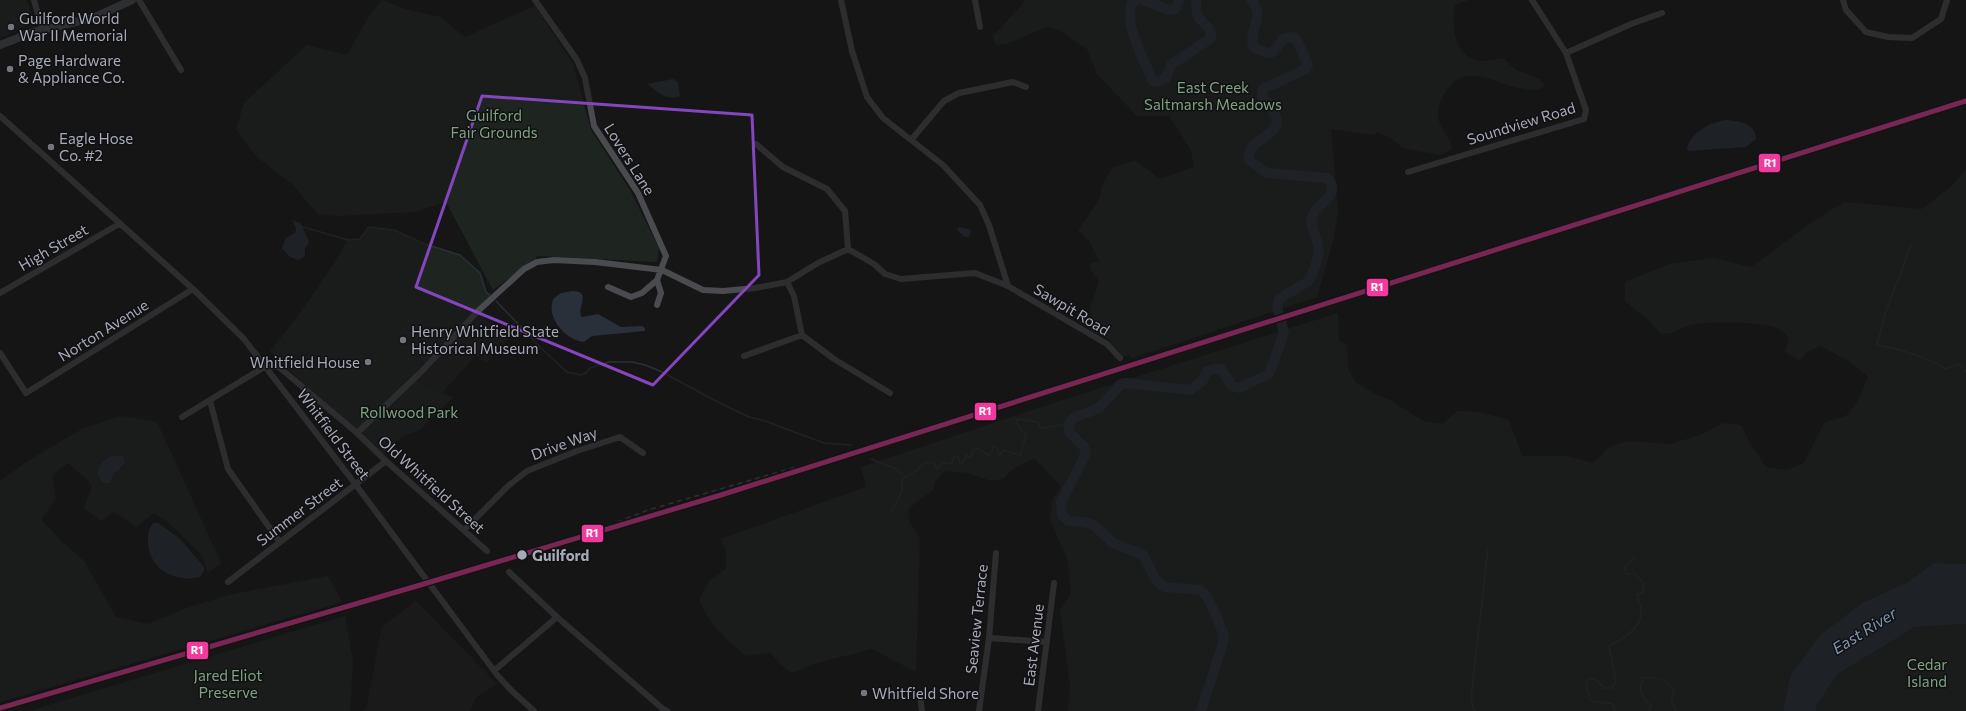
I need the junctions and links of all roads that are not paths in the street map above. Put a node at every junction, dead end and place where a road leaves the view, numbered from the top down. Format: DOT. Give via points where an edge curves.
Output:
graph roads {
  1 [pos="34,0"];
  2 [pos="132,0"];
  3 [pos="139,0"];
  4 [pos="535,0"];
  5 [pos="841,0"];
  6 [pos="975,0"];
  7 [pos="1532,0"];
  8 [pos="1842,0"];
  9 [pos="1947,0"];
  10 [pos="1662,13"];
  11 [pos="980,27"];
  12 [pos="42,29"];
  13 [pos="0,45"];
  14 [pos="1566,53"];
  15 [pos="181,70"];
  16 [pos="1026,87"];
  17 [pos="0,116"];
  18 [pos="911,140"];
  19 [pos="756,144"];
  20 [pos="1408,172"];
  21 [pos="119,224"];
  22 [pos="848,249"];
  23 [pos="662,270"];
  24 [pos="657,280"];
  25 [pos="787,282"];
  26 [pos="1008,286"];
  27 [pos="608,287"];
  28 [pos="193,289"];
  29 [pos="0,293"];
  30 [pos="656,305"];
  31 [pos="802,335"];
  32 [pos="0,353"];
  33 [pos="744,356"];
  34 [pos="1120,358"];
  35 [pos="266,366"];
  36 [pos="890,393"];
  37 [pos="210,400"];
  38 [pos="182,417"];
  39 [pos="357,433"];
  40 [pos="643,453"];
  41 [pos="386,462"];
  42 [pos="356,485"];
  43 [pos="464,530"];
  44 [pos="279,541"];
  45 [pos="487,551"];
  46 [pos="996,553"];
  47 [pos="509,572"];
  48 [pos="228,582"];
  49 [pos="1054,583"];
  50 [pos="557,617"];
  51 [pos="989,638"];
  52 [pos="1047,642"];
  53 [pos="494,670"];
  54 [pos="920,695"];
  55 [pos="534,711"];
  56 [pos="667,711"];
  57 [pos="922,711"];
  58 [pos="980,711"];
  59 [pos="1038,711"];
  1 -- 12 [label="street"];
  2 -- 12 [label="main road" via="93,18"];
  3 -- 15 [label="street"];
  4 -- 23 [label="street, Lovers Lane" via="577,60 584,78 594,126 638,193 666,256"];
  5 -- 18 [label="street" via="852,51 867,97 882,118"];
  6 -- 11 [label="street"];
  7 -- 14 [label="street, Soundview Road"];
  8 -- 9 [label="street" via="1846,10 1866,32 1888,37 1912,38 1941,19"];
  10 -- 14 [label="street"];
  12 -- 13 [label="main road"];
  14 -- 20 [label="street, Soundview Road" via="1582,99 1586,114 1584,119"];
  16 -- 18 [label="street" via="1013,82 959,93 944,101"];
  17 -- 21 [label="street, Whitfield Street"];
  18 -- 26 [label="street" via="944,165 980,205"];
  19 -- 22 [label="street" via="783,167 827,188 845,211"];
  21 -- 28 [label="street, Whitfield Street"];
  21 -- 29 [label="street, High Street"];
  22 -- 25 [label="street"];
  22 -- 26 [label="street, Sawpit Road" via="874,264 885,274 900,279 975,274"];
  23 -- 24 [label="street"];
  23 -- 25 [label="street" via="703,290 755,288"];
  23 -- 39 [label="street" via="595,262 537,262 524,269 477,312 420,373"];
  24 -- 27 [label="street" via="631,297"];
  24 -- 30 [label="street" via="661,293"];
  25 -- 31 [label="street" via="794,296"];
  26 -- 34 [label="street, Sawpit Road" via="1107,344"];
  28 -- 32 [label="street, Norton Avenue" via="26,393"];
  28 -- 35 [label="street, Whitfield Street" via="244,339"];
  31 -- 33 [label="street"];
  31 -- 36 [label="street" via="834,359"];
  35 -- 37 [label="street"];
  35 -- 39 [label="street, Old Whitfield Street" via="284,370"];
  35 -- 42 [label="street, Whitfield Street"];
  37 -- 38 [label="street"];
  37 -- 44 [label="street" via="228,469"];
  39 -- 41 [label="street, Old Whitfield Street"];
  40 -- 43 [label="street, Drive Way" via="620,437 534,467 508,486"];
  41 -- 42 [label="street, Summer Street"];
  41 -- 43 [label="street, Old Whitfield Street"];
  42 -- 44 [label="street, Summer Street"];
  42 -- 53 [label="street, Whitfield Street"];
  43 -- 45 [label="street, Old Whitfield Street"];
  44 -- 48 [label="street, Summer Street"];
  46 -- 51 [label="street, Seaview Terrace"];
  47 -- 50 [label="street"];
  49 -- 52 [label="street, East Avenue"];
  50 -- 53 [label="street"];
  50 -- 56 [label="street"];
  51 -- 52 [label="street"];
  51 -- 58 [label="street, Seaview Terrace"];
  52 -- 59 [label="street, East Avenue"];
  53 -- 55 [label="street, Whitfield Street" via="512,692"];
  54 -- 57 [label="street"];
}
